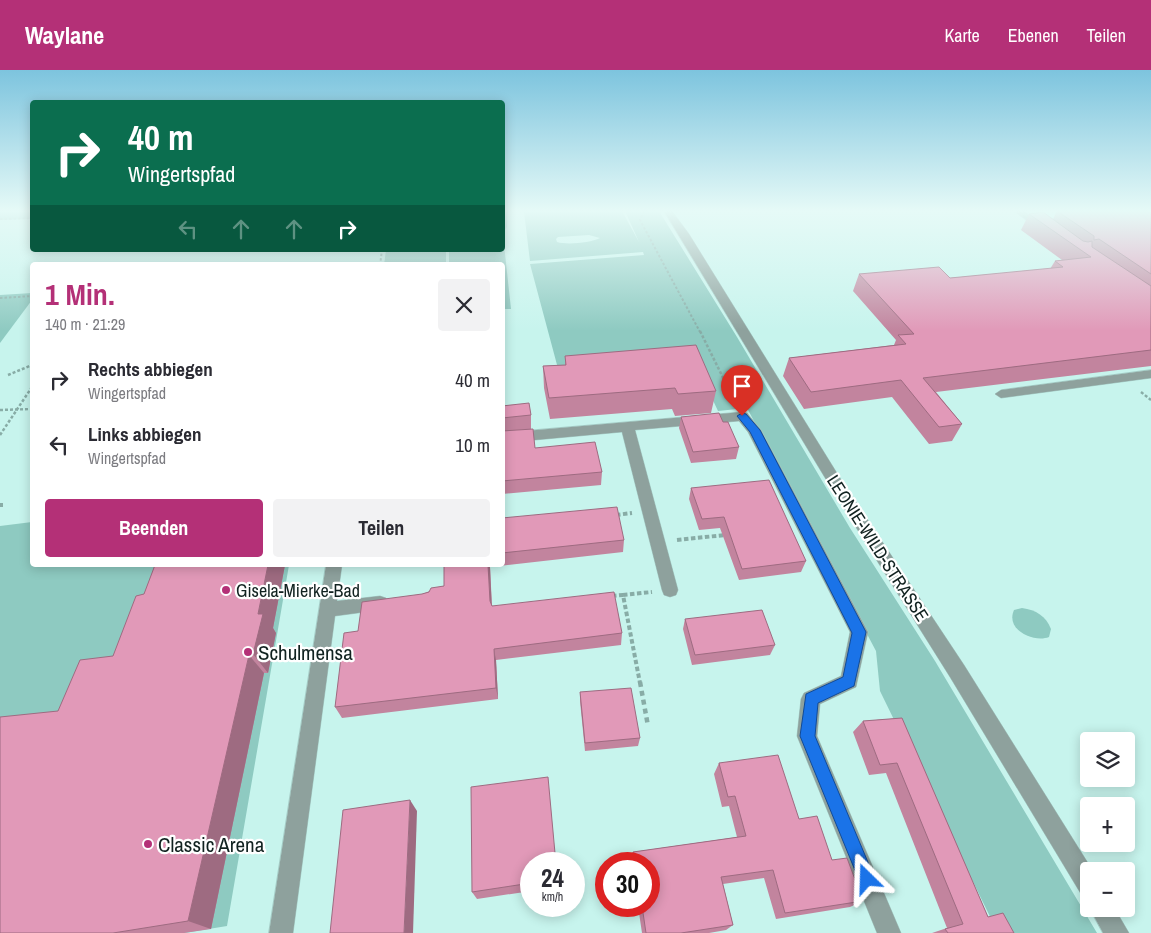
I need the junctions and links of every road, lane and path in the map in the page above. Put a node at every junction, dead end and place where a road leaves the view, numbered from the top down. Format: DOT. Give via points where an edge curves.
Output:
graph roads {
  1 [pos="658,251"];
  2 [pos="695,251"];
  3 [pos="30,296"];
  4 [pos="0,298"];
  5 [pos="30,366"];
  6 [pos="1151,374"];
  7 [pos="8,375"];
  8 [pos="30,390"];
  9 [pos="1001,394"];
  10 [pos="30,409"];
  11 [pos="0,410"];
  12 [pos="17,410"];
  13 [pos="742,416"];
  14 [pos="627,426"];
  15 [pos="0,435"];
  16 [pos="505,438"];
  17 [pos="650,512"];
  18 [pos="612,515"];
  19 [pos="732,534"];
  20 [pos="658,542"];
  21 [pos="334,567"];
  22 [pos="670,590"];
  23 [pos="623,595"];
  24 [pos="603,597"];
  25 [pos="397,601"];
  26 [pos="327,610"];
  27 [pos="648,726"];
  28 [pos="1080,871"];
  29 [pos="1107,917"];
  30 [pos="281,933"];
  31 [pos="889,933"];
  32 [pos="1117,933"];
  1 -- 13 [label="path"];
  2 -- 28 [label="street, LEONIE-WILD-STRASSE" via="835,482 957,671"];
  3 -- 4 [label="path"];
  5 -- 7 [label="path"];
  6 -- 9 [label="street"];
  8 -- 12 [label="path"];
  10 -- 12 [label="path"];
  11 -- 12 [label="path"];
  12 -- 15 [label="path"];
  13 -- 14 [label="street"];
  13 -- 31 [label="street" via="754,430 859,632 849,681 812,699 807,736"];
  14 -- 16 [label="street"];
  14 -- 17 [label="street"];
  17 -- 18 [label="path"];
  17 -- 20 [label="street"];
  19 -- 20 [label="path"];
  20 -- 22 [label="street"];
  21 -- 26 [label="street"];
  22 -- 23 [label="path"];
  23 -- 24 [label="path"];
  23 -- 27 [label="path"];
  25 -- 26 [label="street"];
  26 -- 30 [label="street"];
  29 -- 32 [label="street"];
}
